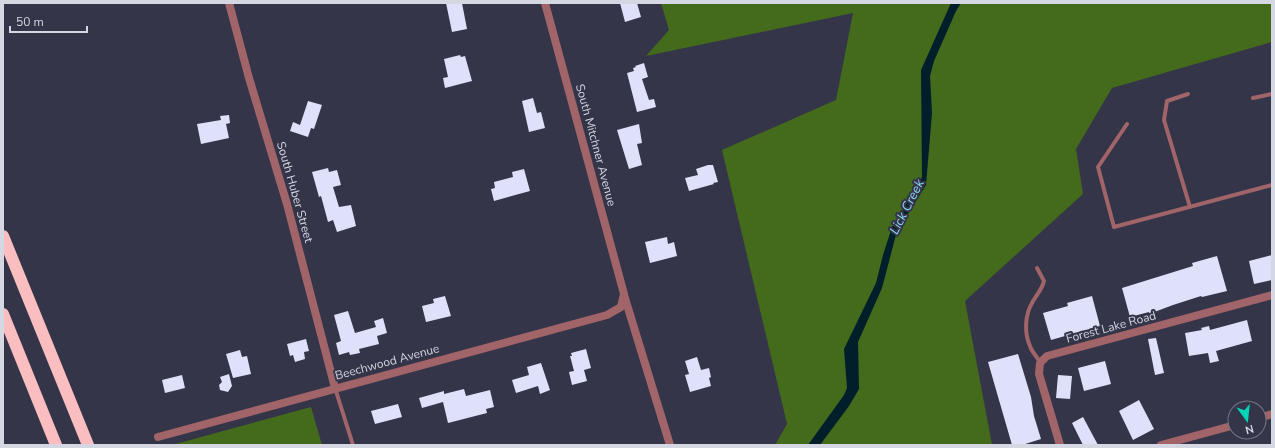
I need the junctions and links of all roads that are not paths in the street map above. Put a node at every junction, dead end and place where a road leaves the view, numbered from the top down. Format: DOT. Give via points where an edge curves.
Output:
graph roads {
  1 [pos="229,3"];
  2 [pos="545,3"];
  3 [pos="1188,94"];
  4 [pos="1272,94"];
  5 [pos="1253,98"];
  6 [pos="1127,124"];
  7 [pos="1272,185"];
  8 [pos="1190,207"];
  9 [pos="3,236"];
  10 [pos="1037,268"];
  11 [pos="624,294"];
  12 [pos="1272,295"];
  13 [pos="3,314"];
  14 [pos="1040,363"];
  15 [pos="335,388"];
  16 [pos="1227,427"];
  17 [pos="158,437"];
  18 [pos="56,445"];
  19 [pos="88,445"];
  20 [pos="353,445"];
  21 [pos="670,445"];
  22 [pos="1060,445"];
  23 [pos="1162,445"];
  1 -- 15 [label="street, South Huber Street" via="287,204"];
  2 -- 11 [label="street, South Mitchner Avenue"];
  3 -- 8 [label="lane" via="1168,101 1164,120"];
  4 -- 5 [label="lane"];
  6 -- 8 [label="lane" via="1098,167 1114,227"];
  7 -- 8 [label="lane"];
  9 -- 19 [label="highway"];
  10 -- 14 [label="lane" via="1044,281 1043,287 1032,302 1026,328 1030,346"];
  11 -- 15 [label="street, Beechwood Avenue" via="620,307 607,315"];
  11 -- 21 [label="street, South Mitchner Avenue"];
  12 -- 14 [label="street, Forest Lake Road" via="1047,356"];
  13 -- 18 [label="highway"];
  14 -- 22 [label="street" via="1039,374"];
  15 -- 17 [label="street, Beechwood Avenue"];
  15 -- 20 [label="lane"];
  16 -- 23 [label="street"];
}
